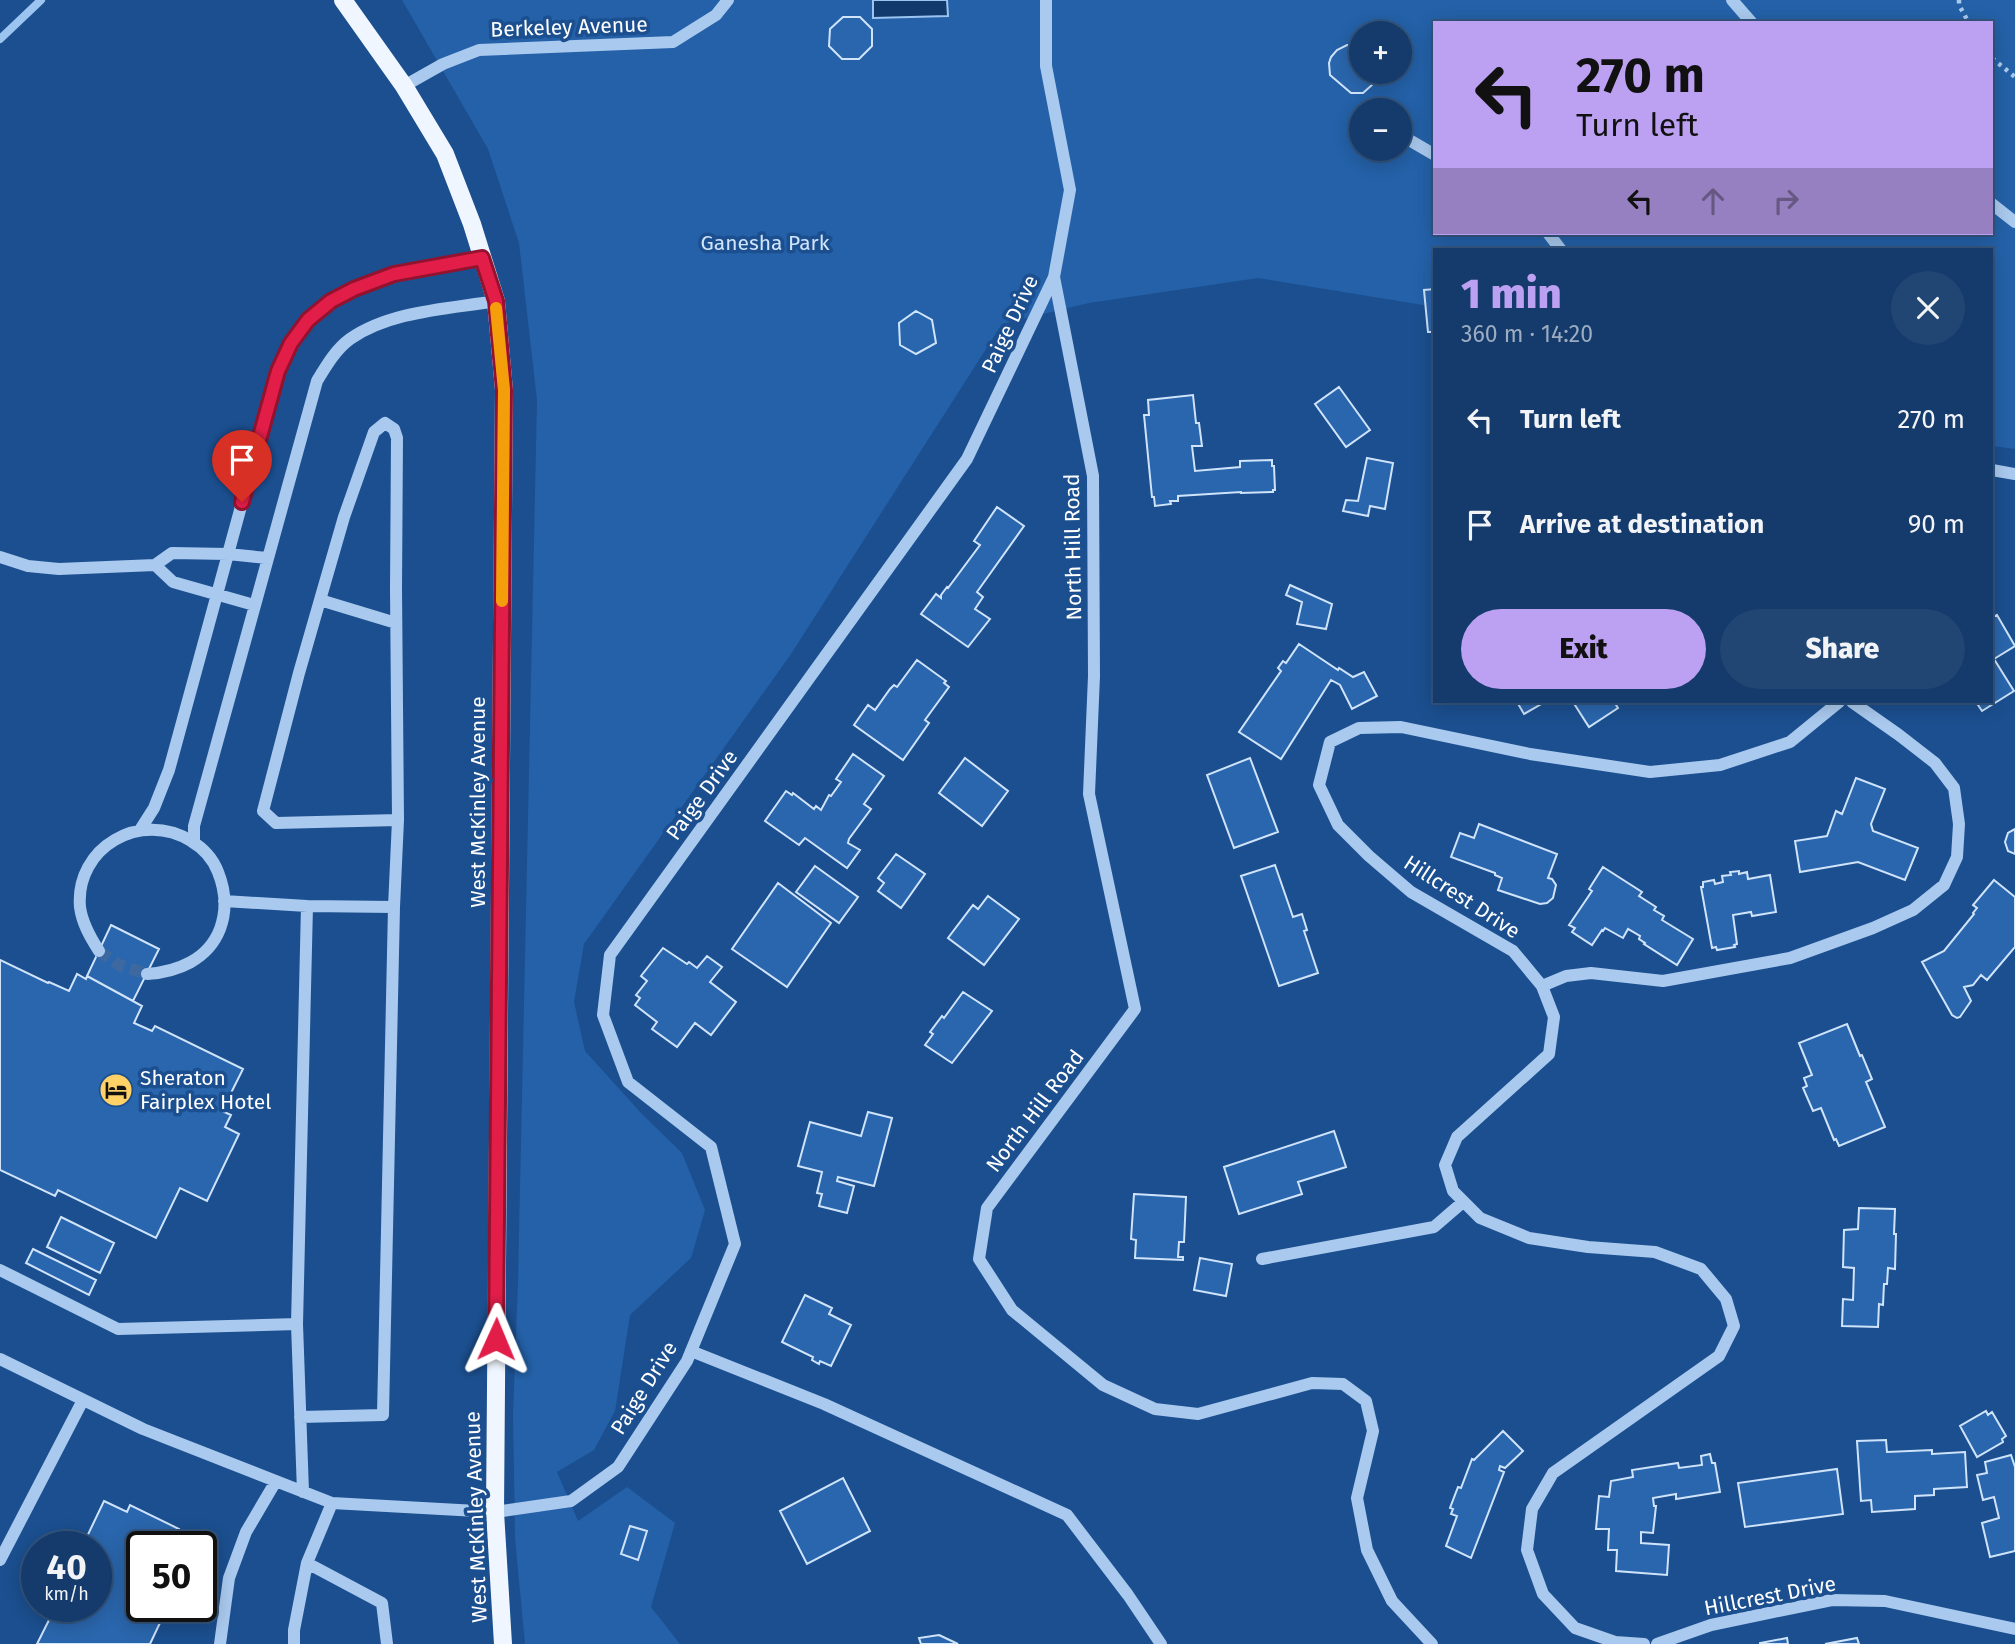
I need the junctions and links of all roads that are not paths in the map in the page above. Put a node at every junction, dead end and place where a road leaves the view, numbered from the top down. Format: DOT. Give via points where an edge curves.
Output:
graph roads {
  1 [pos="343,0"];
  2 [pos="728,0"];
  3 [pos="1046,0"];
  4 [pos="1732,0"];
  5 [pos="1750,21"];
  6 [pos="404,86"];
  7 [pos="1412,142"];
  8 [pos="1433,154"];
  9 [pos="1993,205"];
  10 [pos="2015,222"];
  11 [pos="482,258"];
  12 [pos="1054,277"];
  13 [pos="496,301"];
  14 [pos="1993,470"];
  15 [pos="2015,474"];
  16 [pos="228,554"];
  17 [pos="0,556"];
  18 [pos="267,558"];
  19 [pos="155,565"];
  20 [pos="217,595"];
  21 [pos="320,600"];
  22 [pos="254,606"];
  23 [pos="396,623"];
  24 [pos="1838,703"];
  25 [pos="1853,703"];
  26 [pos="398,820"];
  27 [pos="140,830"];
  28 [pos="194,842"];
  29 [pos="224,901"];
  30 [pos="307,906"];
  31 [pos="394,906"];
  32 [pos="99,951"];
  33 [pos="147,974"];
  34 [pos="1542,986"];
  35 [pos="1463,1202"];
  36 [pos="1262,1259"];
  37 [pos="0,1270"];
  38 [pos="297,1324"];
  39 [pos="691,1351"];
  40 [pos="0,1359"];
  41 [pos="83,1400"];
  42 [pos="300,1417"];
  43 [pos="276,1481"];
  44 [pos="303,1492"];
  45 [pos="332,1503"];
  46 [pos="495,1511"];
  47 [pos="0,1560"];
  48 [pos="307,1563"];
  49 [pos="2015,1629"];
  50 [pos="220,1644"];
  51 [pos="294,1644"];
  52 [pos="387,1644"];
  53 [pos="503,1644"];
  54 [pos="1161,1644"];
  55 [pos="1432,1644"];
  56 [pos="1644,1644"];
  57 [pos="1657,1644"];
  1 -- 6 [label="main road, West McKinley Avenue"];
  2 -- 6 [label="street, Berkeley Avenue" via="716,15 673,43 479,50"];
  3 -- 12 [label="street, Paige Drive" via="1046,66 1070,190"];
  4 -- 5 [label="street"];
  6 -- 11 [label="main road, West McKinley Avenue" via="444,154"];
  7 -- 8 [label="street"];
  9 -- 10 [label="street"];
  11 -- 13 [label="main road, West McKinley Avenue"];
  11 -- 16 [label="street" via="394,274 342,295 308,320 278,371"];
  12 -- 39 [label="street, Paige Drive" via="967,459 610,955 603,1015 628,1082 711,1147 735,1244"];
  12 -- 55 [label="street, North Hill Road" via="1094,476 1089,794 1135,1009 987,1208 979,1259 1012,1310 1103,1385 1155,1409 1198,1414 1312,1383 1343,1384 1366,1401 1373,1431 1357,1498 1367,1550 1392,1601"];
  13 -- 18 [label="street" via="375,324 348,340 330,360 311,397"];
  13 -- 46 [label="main road, West McKinley Avenue" via="504,390"];
  14 -- 15 [label="street"];
  16 -- 18 [label="street"];
  16 -- 19 [label="street" via="172,553"];
  16 -- 20 [label="street"];
  17 -- 19 [label="street" via="28,566 59,569"];
  18 -- 22 [label="street"];
  19 -- 20 [label="street" via="173,582"];
  20 -- 22 [label="street"];
  20 -- 27 [label="street" via="169,770"];
  21 -- 23 [label="street"];
  21 -- 23 [label="street" via="374,432 385,423 397,438"];
  21 -- 26 [label="street" via="263,811 276,822"];
  22 -- 28 [label="street" via="194,826"];
  23 -- 26 [label="street"];
  24 -- 34 [label="street, Hillcrest Drive" via="1790,742 1720,765 1650,772 1401,727 1359,729 1330,742 1319,785 1338,825 1411,892 1513,951"];
  25 -- 34 [label="street" via="1935,763 1954,788 1957,857 1944,885 1913,910 1790,958 1662,981 1591,973 1566,976"];
  26 -- 31 [label="street"];
  27 -- 28 [label="street" via="156,828"];
  27 -- 32 [label="street" via="110,842 93,859 83,882 80,906 86,930"];
  28 -- 29 [label="street" via="215,864 224,886"];
  29 -- 30 [label="street"];
  29 -- 33 [label="street" via="219,932 205,952 187,966"];
  30 -- 31 [label="street"];
  30 -- 38 [label="street"];
  31 -- 42 [label="street" via="383,1415"];
  34 -- 35 [label="street, Hillcrest Drive" via="1553,1017 1549,1054 1457,1137 1445,1165 1453,1191"];
  35 -- 36 [label="street" via="1434,1227"];
  35 -- 56 [label="street, Hillcrest Drive" via="1480,1218 1529,1238 1655,1252 1701,1269 1726,1299 1734,1326 1719,1356 1553,1473 1532,1509 1527,1550 1544,1594 1575,1628 1615,1642"];
  37 -- 38 [label="street" via="118,1329"];
  38 -- 42 [label="street"];
  39 -- 46 [label="street, Paige Drive" via="618,1467 571,1502"];
  39 -- 54 [label="street" via="824,1404 1067,1514"];
  40 -- 41 [label="street, Paige Drive"];
  41 -- 43 [label="street, Paige Drive" via="143,1429"];
  41 -- 47 [label="street"];
  42 -- 44 [label="street"];
  43 -- 44 [label="street, Paige Drive"];
  43 -- 50 [label="street" via="246,1532 229,1578"];
  44 -- 45 [label="street, Paige Drive"];
  45 -- 46 [label="street, Paige Drive"];
  45 -- 48 [label="street"];
  46 -- 53 [label="main road, West McKinley Avenue"];
  48 -- 51 [label="street"];
  48 -- 52 [label="street" via="382,1603"];
  49 -- 57 [label="street, Hillcrest Drive" via="1885,1601 1832,1600 1711,1625"];
}
